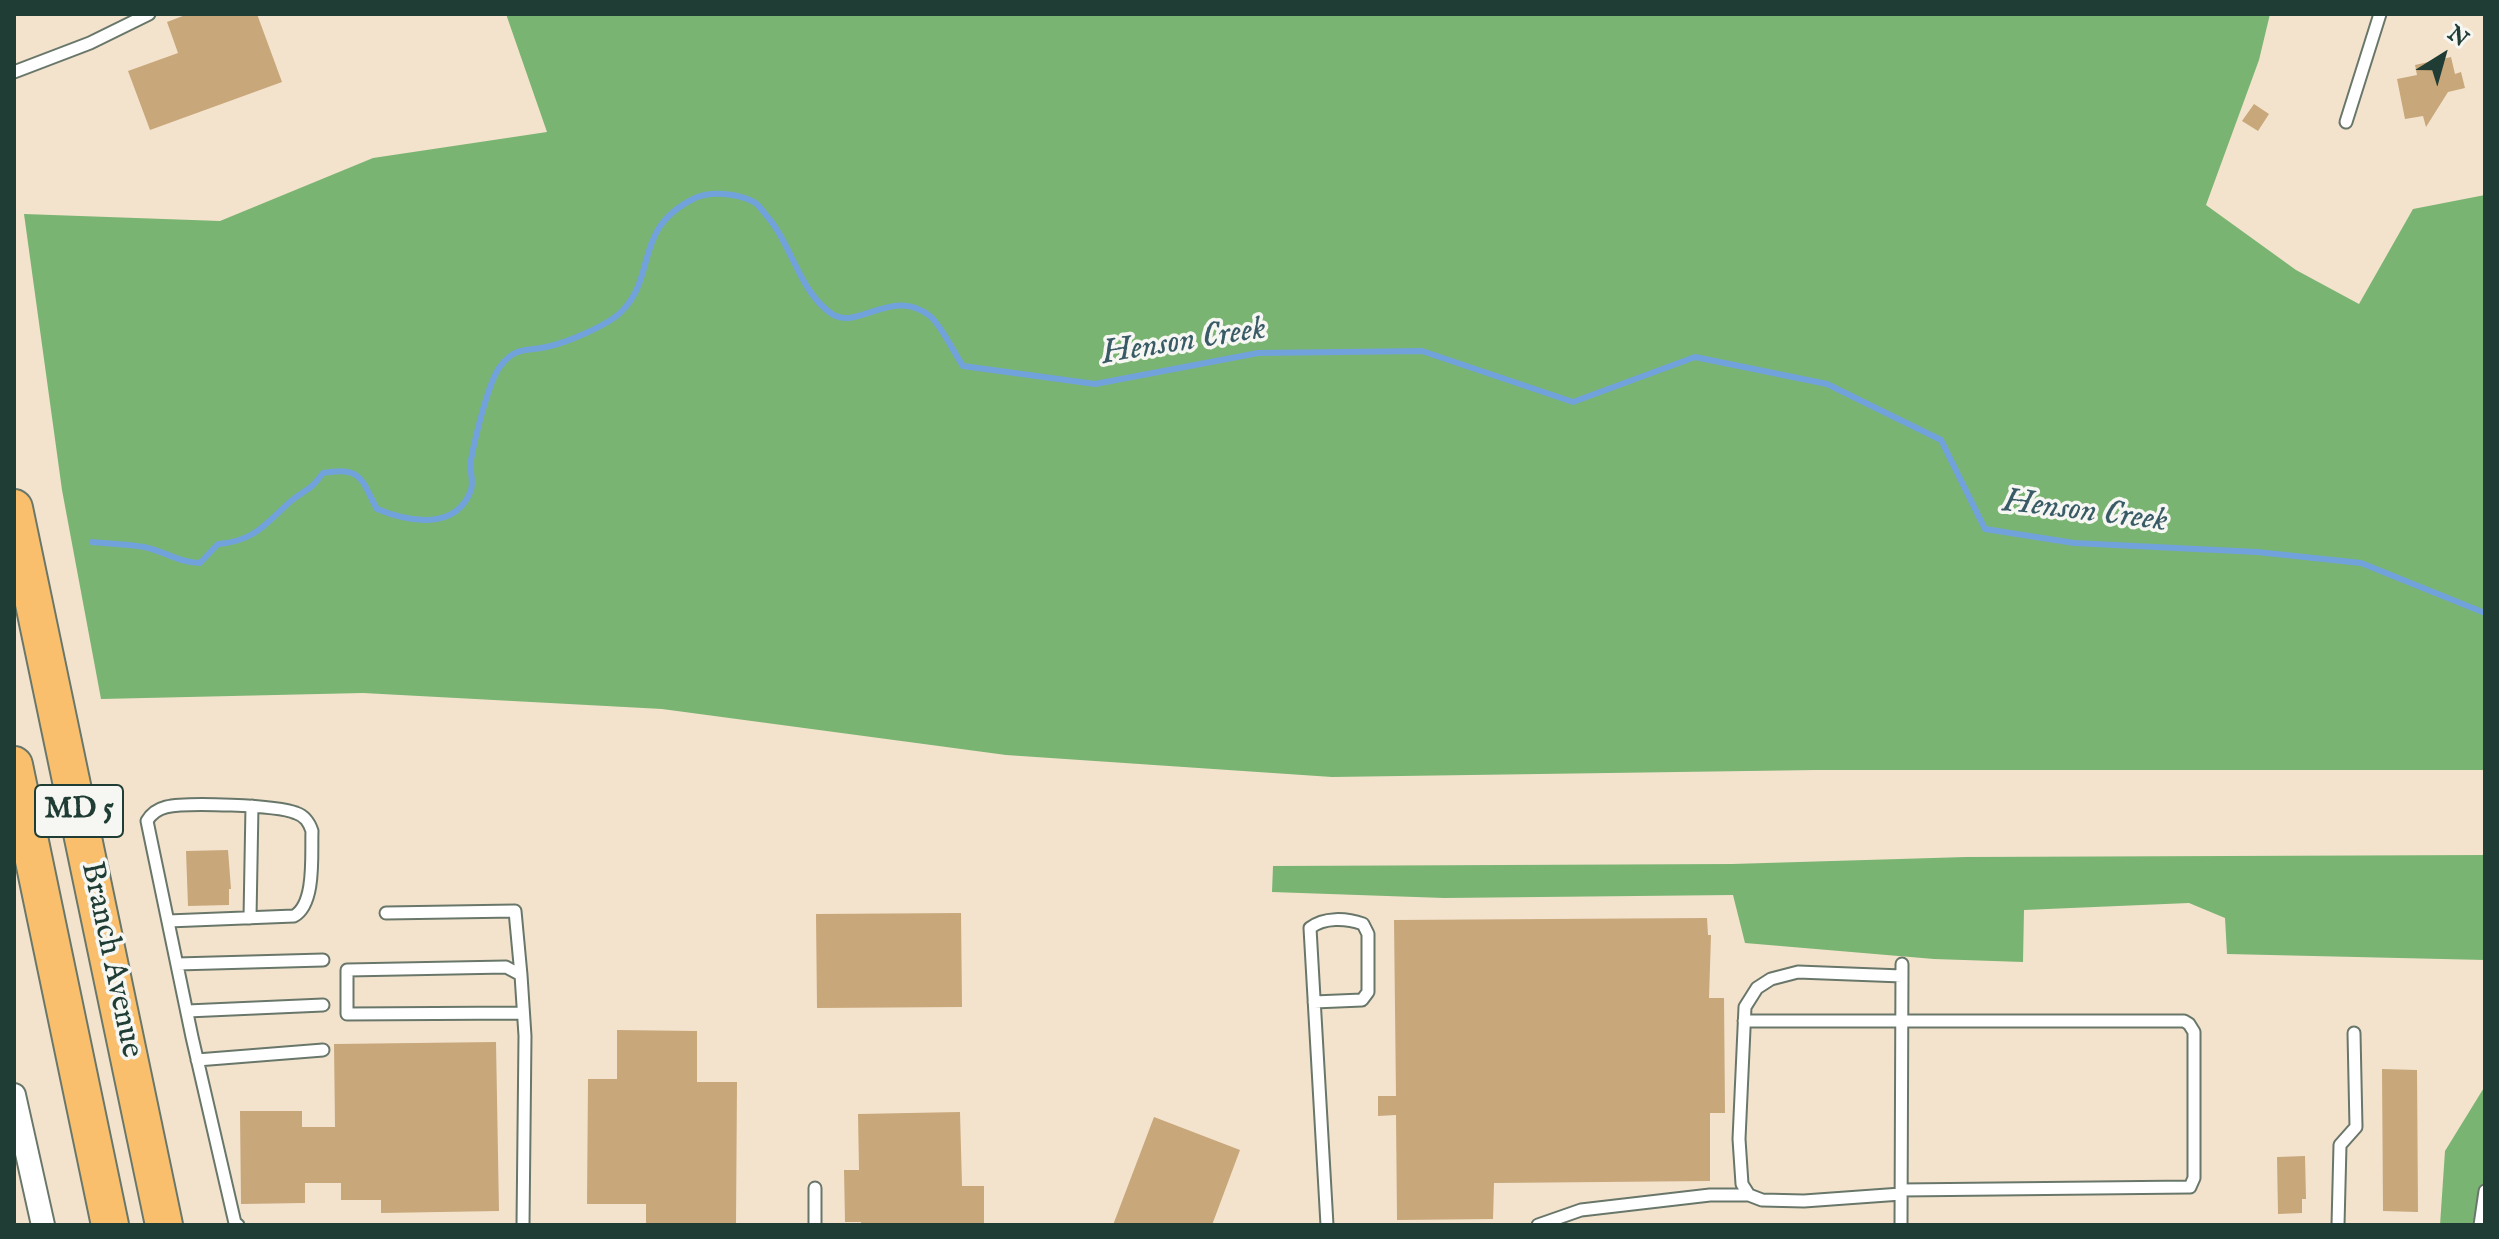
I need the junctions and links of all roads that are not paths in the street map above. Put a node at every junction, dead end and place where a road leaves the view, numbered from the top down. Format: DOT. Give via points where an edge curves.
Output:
graph roads {
  1 [pos="149,14"];
  2 [pos="2380,14"];
  3 [pos="14,72"];
  4 [pos="2346,122"];
  5 [pos="14,508"];
  6 [pos="14,765"];
  7 [pos="252,806"];
  8 [pos="386,913"];
  9 [pos="250,918"];
  10 [pos="168,921"];
  11 [pos="323,960"];
  12 [pos="177,964"];
  13 [pos="521,975"];
  14 [pos="1314,1002"];
  15 [pos="323,1005"];
  16 [pos="187,1011"];
  17 [pos="523,1013"];
  18 [pos="1744,1021"];
  19 [pos="1901,1021"];
  20 [pos="2354,1033"];
  21 [pos="323,1050"];
  22 [pos="197,1060"];
  23 [pos="14,1095"];
  24 [pos="815,1188"];
  25 [pos="2485,1191"];
  26 [pos="1901,1192"];
  27 [pos="1749,1195"];
  28 [pos="164,1223"];
  29 [pos="236,1224"];
  30 [pos="43,1225"];
  31 [pos="110,1225"];
  32 [pos="523,1225"];
  33 [pos="815,1225"];
  34 [pos="1327,1225"];
  35 [pos="1538,1225"];
  36 [pos="1901,1225"];
  37 [pos="2338,1225"];
  38 [pos="2480,1225"];
  1 -- 3 [label="lane"];
  2 -- 4 [label="lane"];
  5 -- 28 [label="highway, Branch Avenue / MD 5"];
  6 -- 31 [label="highway, Branch Avenue / MD 5"];
  7 -- 9 [label="lane"];
  7 -- 9 [label="lane" via="297,813 309,821 312,831 304,911"];
  7 -- 10 [label="lane" via="166,807 151,814 147,821"];
  8 -- 13 [label="lane" via="515,911"];
  9 -- 10 [label="lane"];
  10 -- 12 [label="lane"];
  11 -- 12 [label="lane"];
  12 -- 16 [label="lane"];
  13 -- 17 [label="lane"];
  13 -- 17 [label="lane" via="506,967 347,970 347,1014"];
  14 -- 14 [label="lane" via="1310,928 1319,921 1363,924 1368,934 1368,992 1362,1000"];
  14 -- 34 [label="lane"];
  15 -- 16 [label="lane"];
  16 -- 22 [label="lane"];
  17 -- 32 [label="lane"];
  18 -- 19 [label="lane"];
  18 -- 19 [label="lane" via="1745,1007 1757,988 1771,979 1798,972 1902,970"];
  18 -- 27 [label="lane" via="1739,1139 1742,1184"];
  19 -- 26 [label="lane"];
  19 -- 26 [label="lane" via="2184,1021 2194,1032 2190,1187"];
  20 -- 37 [label="lane" via="2356,1127 2340,1145"];
  21 -- 22 [label="lane"];
  22 -- 29 [label="lane"];
  23 -- 30 [label="street"];
  24 -- 33 [label="lane"];
  25 -- 38 [label="lane"];
  26 -- 27 [label="lane" via="1804,1201"];
  26 -- 36 [label="lane"];
  27 -- 35 [label="lane" via="1581,1210"];
}
